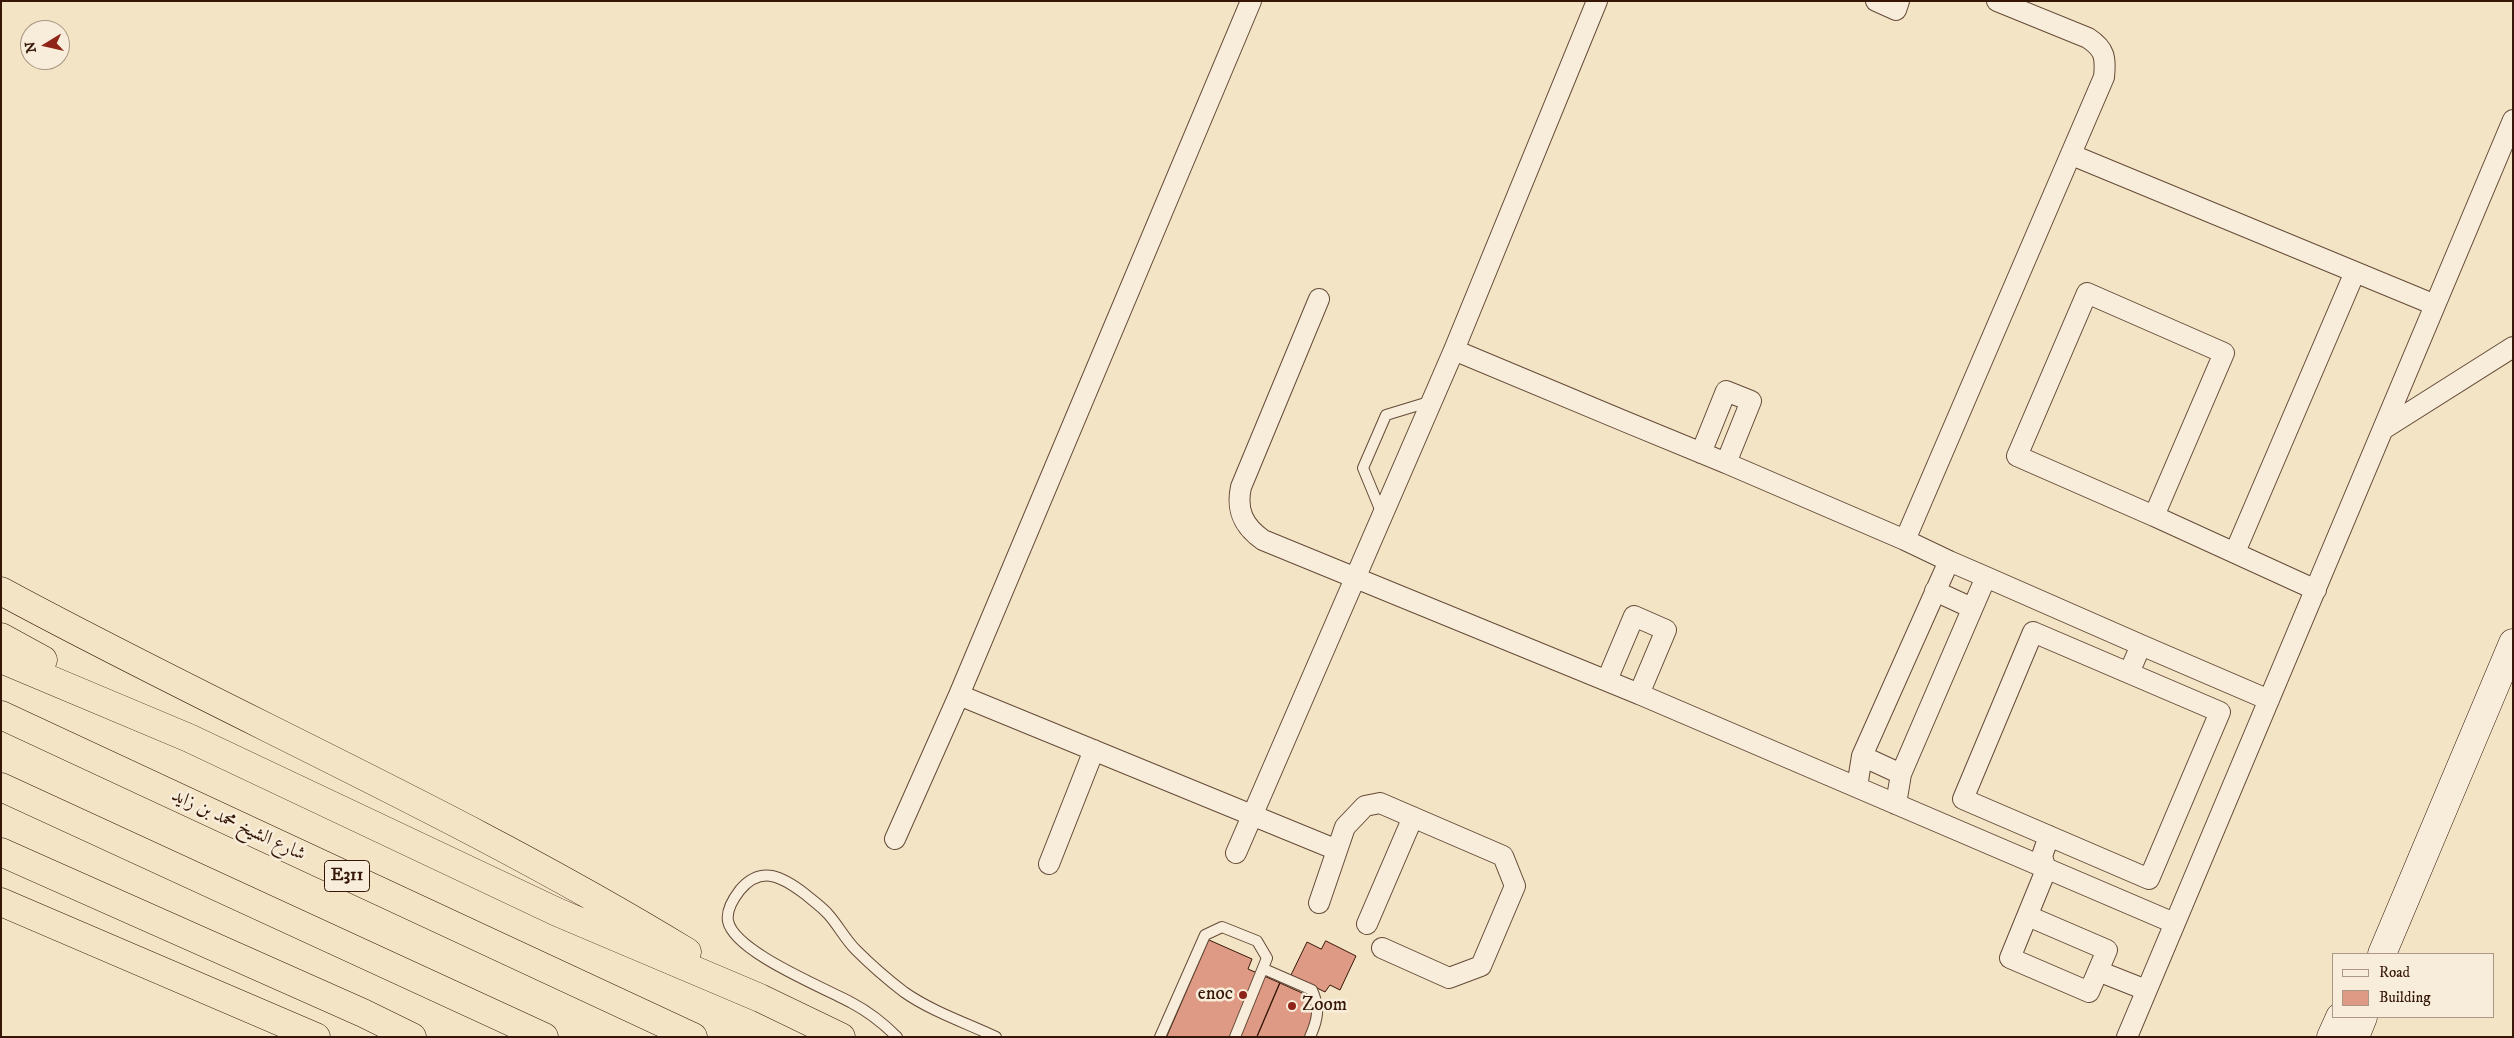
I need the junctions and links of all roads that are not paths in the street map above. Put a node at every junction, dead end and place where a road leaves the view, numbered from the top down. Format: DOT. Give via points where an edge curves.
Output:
graph roads {
  1 [pos="1251,1"];
  2 [pos="1597,1"];
  3 [pos="1876,1"];
  4 [pos="1900,1"];
  5 [pos="1997,1"];
  6 [pos="2513,120"];
  7 [pos="2072,155"];
  8 [pos="2355,272"];
  9 [pos="1319,299"];
  10 [pos="2435,306"];
  11 [pos="2513,347"];
  12 [pos="1454,350"];
  13 [pos="1432,401"];
  14 [pos="2385,428"];
  15 [pos="1701,453"];
  16 [pos="1726,464"];
  17 [pos="1382,514"];
  18 [pos="2154,516"];
  19 [pos="1905,540"];
  20 [pos="2235,552"];
  21 [pos="1949,561"];
  22 [pos="1355,577"];
  23 [pos="1986,577"];
  24 [pos="2316,590"];
  25 [pos="1,591"];
  26 [pos="1935,591"];
  27 [pos="1972,608"];
  28 [pos="1,637"];
  29 [pos="2141,645"];
  30 [pos="2512,645"];
  31 [pos="1,659"];
  32 [pos="2129,673"];
  33 [pos="1608,680"];
  34 [pos="959,694"];
  35 [pos="1639,694"];
  36 [pos="2269,700"];
  37 [pos="1,715"];
  38 [pos="190,738"];
  39 [pos="1094,750"];
  40 [pos="1862,756"];
  41 [pos="1901,774"];
  42 [pos="1,787"];
  43 [pos="1856,788"];
  44 [pos="1896,804"];
  45 [pos="1252,816"];
  46 [pos="1413,817"];
  47 [pos="2049,836"];
  48 [pos="895,839"];
  49 [pos="1336,850"];
  50 [pos="1,852"];
  51 [pos="1236,853"];
  52 [pos="1049,864"];
  53 [pos="2046,870"];
  54 [pos="1,902"];
  55 [pos="1319,903"];
  56 [pos="2028,916"];
  57 [pos="2174,923"];
  58 [pos="1367,924"];
  59 [pos="1382,948"];
  60 [pos="2382,953"];
  61 [pos="1264,969"];
  62 [pos="2098,971"];
  63 [pos="2146,990"];
  64 [pos="760,998"];
  65 [pos="2340,1018"];
  66 [pos="2363,1018"];
  67 [pos="316,1037"];
  68 [pos="412,1037"];
  69 [pos="544,1037"];
  70 [pos="693,1037"];
  71 [pos="841,1037"];
  72 [pos="897,1037"];
  73 [pos="996,1037"];
  74 [pos="1160,1037"];
  75 [pos="1235,1037"];
  76 [pos="1310,1037"];
  77 [pos="2127,1037"];
  78 [pos="2331,1037"];
  79 [pos="2355,1037"];
  1 -- 34 [label="street"];
  2 -- 12 [label="street"];
  3 -- 4 [label="street" via="1896,10"];
  5 -- 7 [label="street" via="2088,38 2106,57 2104,77"];
  6 -- 10 [label="street"];
  7 -- 8 [label="street"];
  7 -- 19 [label="street"];
  8 -- 10 [label="street"];
  8 -- 20 [label="street"];
  9 -- 22 [label="street" via="1241,486 1239,507 1247,526 1263,540"];
  10 -- 14 [label="street"];
  11 -- 14 [label="street"];
  12 -- 13 [label="street"];
  12 -- 15 [label="street"];
  13 -- 17 [label="street"];
  13 -- 17 [label="lane" via="1386,415 1363,468"];
  14 -- 24 [label="street"];
  15 -- 16 [label="street"];
  15 -- 16 [label="street" via="1726,391 1751,401"];
  16 -- 19 [label="street"];
  17 -- 22 [label="street"];
  18 -- 18 [label="street" via="2016,456 2087,293 2224,353"];
  18 -- 20 [label="street"];
  19 -- 21 [label="street"];
  20 -- 24 [label="street"];
  21 -- 23 [label="street"];
  21 -- 26 [label="street"];
  22 -- 33 [label="street"];
  22 -- 45 [label="street"];
  23 -- 27 [label="street"];
  23 -- 29 [label="street"];
  24 -- 36 [label="street"];
  25 -- 64 [label="highway" via="118,655 412,798 625,916"];
  26 -- 27 [label="street"];
  26 -- 40 [label="street"];
  27 -- 41 [label="street"];
  28 -- 38 [label="highway"];
  29 -- 32 [label="street"];
  29 -- 36 [label="street"];
  30 -- 60 [label="street"];
  31 -- 38 [label="highway"];
  32 -- 47 [label="street" via="2033,632 1963,799"];
  32 -- 47 [label="street" via="2220,712 2149,879"];
  33 -- 35 [label="street"];
  33 -- 35 [label="street" via="1634,616 1666,630"];
  34 -- 39 [label="street"];
  34 -- 48 [label="street"];
  35 -- 43 [label="street"];
  36 -- 57 [label="street"];
  37 -- 70 [label="highway, شارع الشيخ محمد بن زايد / E311"];
  38 -- 64 [label="highway" via="557,912"];
  39 -- 45 [label="street"];
  39 -- 52 [label="street"];
  40 -- 41 [label="street"];
  40 -- 43 [label="street"];
  41 -- 44 [label="street"];
  42 -- 69 [label="highway"];
  43 -- 44 [label="street"];
  44 -- 53 [label="street"];
  45 -- 49 [label="street"];
  45 -- 51 [label="street"];
  46 -- 49 [label="street" via="1380,803 1365,806 1345,827"];
  46 -- 58 [label="street"];
  46 -- 59 [label="street" via="1503,856 1515,886 1481,966 1450,978"];
  47 -- 53 [label="street" via="2042,856"];
  49 -- 55 [label="street"];
  50 -- 68 [label="highway"];
  53 -- 56 [label="street"];
  53 -- 57 [label="street"];
  54 -- 67 [label="highway"];
  56 -- 62 [label="street" via="2107,950"];
  56 -- 62 [label="street" via="2010,958 2089,992"];
  57 -- 63 [label="street"];
  61 -- 74 [label="lane" via="1267,958 1256,941 1222,927 1205,935"];
  61 -- 75 [label="lane"];
  61 -- 76 [label="lane" via="1312,990 1318,1020"];
  62 -- 63 [label="street"];
  63 -- 77 [label="street"];
  64 -- 71 [label="highway"];
  65 -- 78 [label="street"];
  66 -- 79 [label="street"];
  72 -- 73 [label="lane" via="870,1013 766,958 740,940 729,927 728,917 731,904 742,888 763,876 776,876 793,883 828,913 840,932 870,963 905,992 925,1005"];
}
